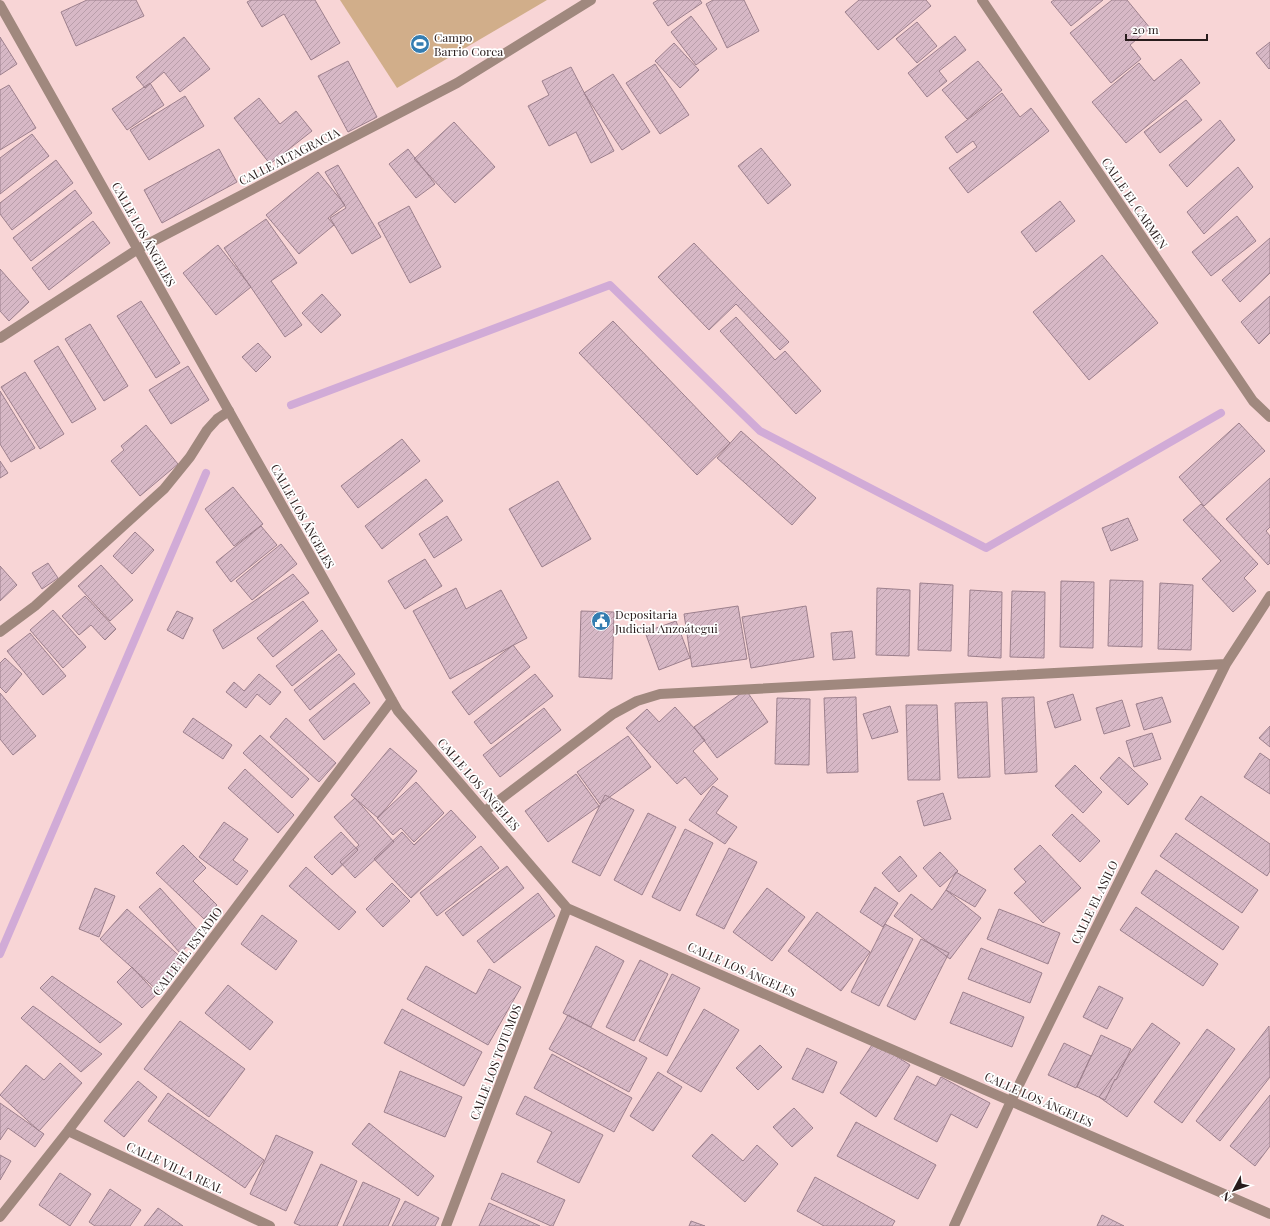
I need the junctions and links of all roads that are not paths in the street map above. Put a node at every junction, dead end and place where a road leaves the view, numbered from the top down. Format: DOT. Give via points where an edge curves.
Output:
graph roads {
  1 [pos="592,0"];
  2 [pos="982,0"];
  3 [pos="0,5"];
  4 [pos="138,249"];
  5 [pos="0,338"];
  6 [pos="229,411"];
  7 [pos="1270,417"];
  8 [pos="1270,596"];
  9 [pos="0,632"];
  10 [pos="1226,664"];
  11 [pos="392,700"];
  12 [pos="484,811"];
  13 [pos="567,908"];
  14 [pos="1011,1101"];
  15 [pos="68,1131"];
  16 [pos="1270,1214"];
  17 [pos="0,1217"];
  18 [pos="270,1226"];
  19 [pos="446,1226"];
  20 [pos="954,1226"];
  1 -- 4 [label="street, CALLE ALTAGRACIA" via="457,83"];
  2 -- 7 [label="street, CALLE EL CARMEN" via="1248,394"];
  3 -- 4 [label="street, CALLE LOS ÁNGELES"];
  4 -- 5 [label="street, CALLE ALTAGRACIA"];
  4 -- 6 [label="street, CALLE LOS ÁNGELES"];
  6 -- 9 [label="street" via="217,419 164,489 35,606"];
  6 -- 11 [label="street, CALLE LOS ÁNGELES"];
  8 -- 10 [label="street, CALLE EL ASILO"];
  10 -- 12 [label="street" via="660,694 637,701 613,714"];
  10 -- 14 [label="street, CALLE EL ASILO"];
  11 -- 12 [label="street, CALLE LOS ÁNGELES" via="398,711"];
  11 -- 15 [label="street, CALLE EL ESTADIO"];
  12 -- 13 [label="street, CALLE LOS ÁNGELES"];
  13 -- 14 [label="street, CALLE LOS ÁNGELES"];
  13 -- 19 [label="street, CALLE LOS TOTUMOS"];
  14 -- 16 [label="street, CALLE LOS ÁNGELES"];
  14 -- 20 [label="street, CALLE EL ASILO"];
  15 -- 17 [label="street, CALLE EL ESTADIO"];
  15 -- 18 [label="street, CALLE VILLA REAL"];
}
